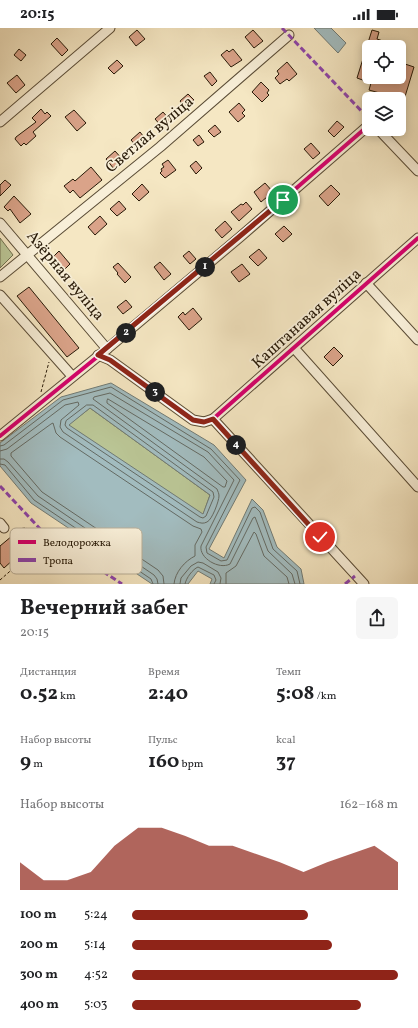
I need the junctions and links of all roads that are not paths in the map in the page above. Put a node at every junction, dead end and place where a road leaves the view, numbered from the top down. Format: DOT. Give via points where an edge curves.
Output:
graph roads {
  1 [pos="110,28"];
  2 [pos="289,35"];
  3 [pos="0,122"];
  4 [pos="362,131"];
  5 [pos="385,136"];
  6 [pos="418,170"];
  7 [pos="0,223"];
  8 [pos="418,238"];
  9 [pos="27,255"];
  10 [pos="0,278"];
  11 [pos="366,283"];
  12 [pos="0,295"];
  13 [pos="418,340"];
  14 [pos="294,348"];
  15 [pos="107,349"];
  16 [pos="98,355"];
  17 [pos="72,376"];
  18 [pos="213,419"];
  19 [pos="0,436"];
  20 [pos="418,487"];
  21 [pos="364,584"];
  1 -- 3 [label="street"];
  2 -- 9 [label="street, Светлая вуліца" via="160,147"];
  4 -- 15 [label="street"];
  5 -- 6 [label="street"];
  7 -- 9 [label="street, Азёрная вуліца"];
  8 -- 11 [label="street, Каштанавая вуліца"];
  9 -- 10 [label="street, Светлая вуліца"];
  9 -- 15 [label="street, Азёрная вуліца"];
  11 -- 13 [label="street"];
  11 -- 14 [label="street, Каштанавая вуліца"];
  12 -- 17 [label="street"];
  14 -- 18 [label="street, Каштанавая вуліца"];
  14 -- 20 [label="street"];
  15 -- 16 [label="street"];
  16 -- 17 [label="street"];
  16 -- 18 [label="street" via="110,360 193,420 204,422"];
  17 -- 19 [label="street"];
  18 -- 21 [label="street"];
}
